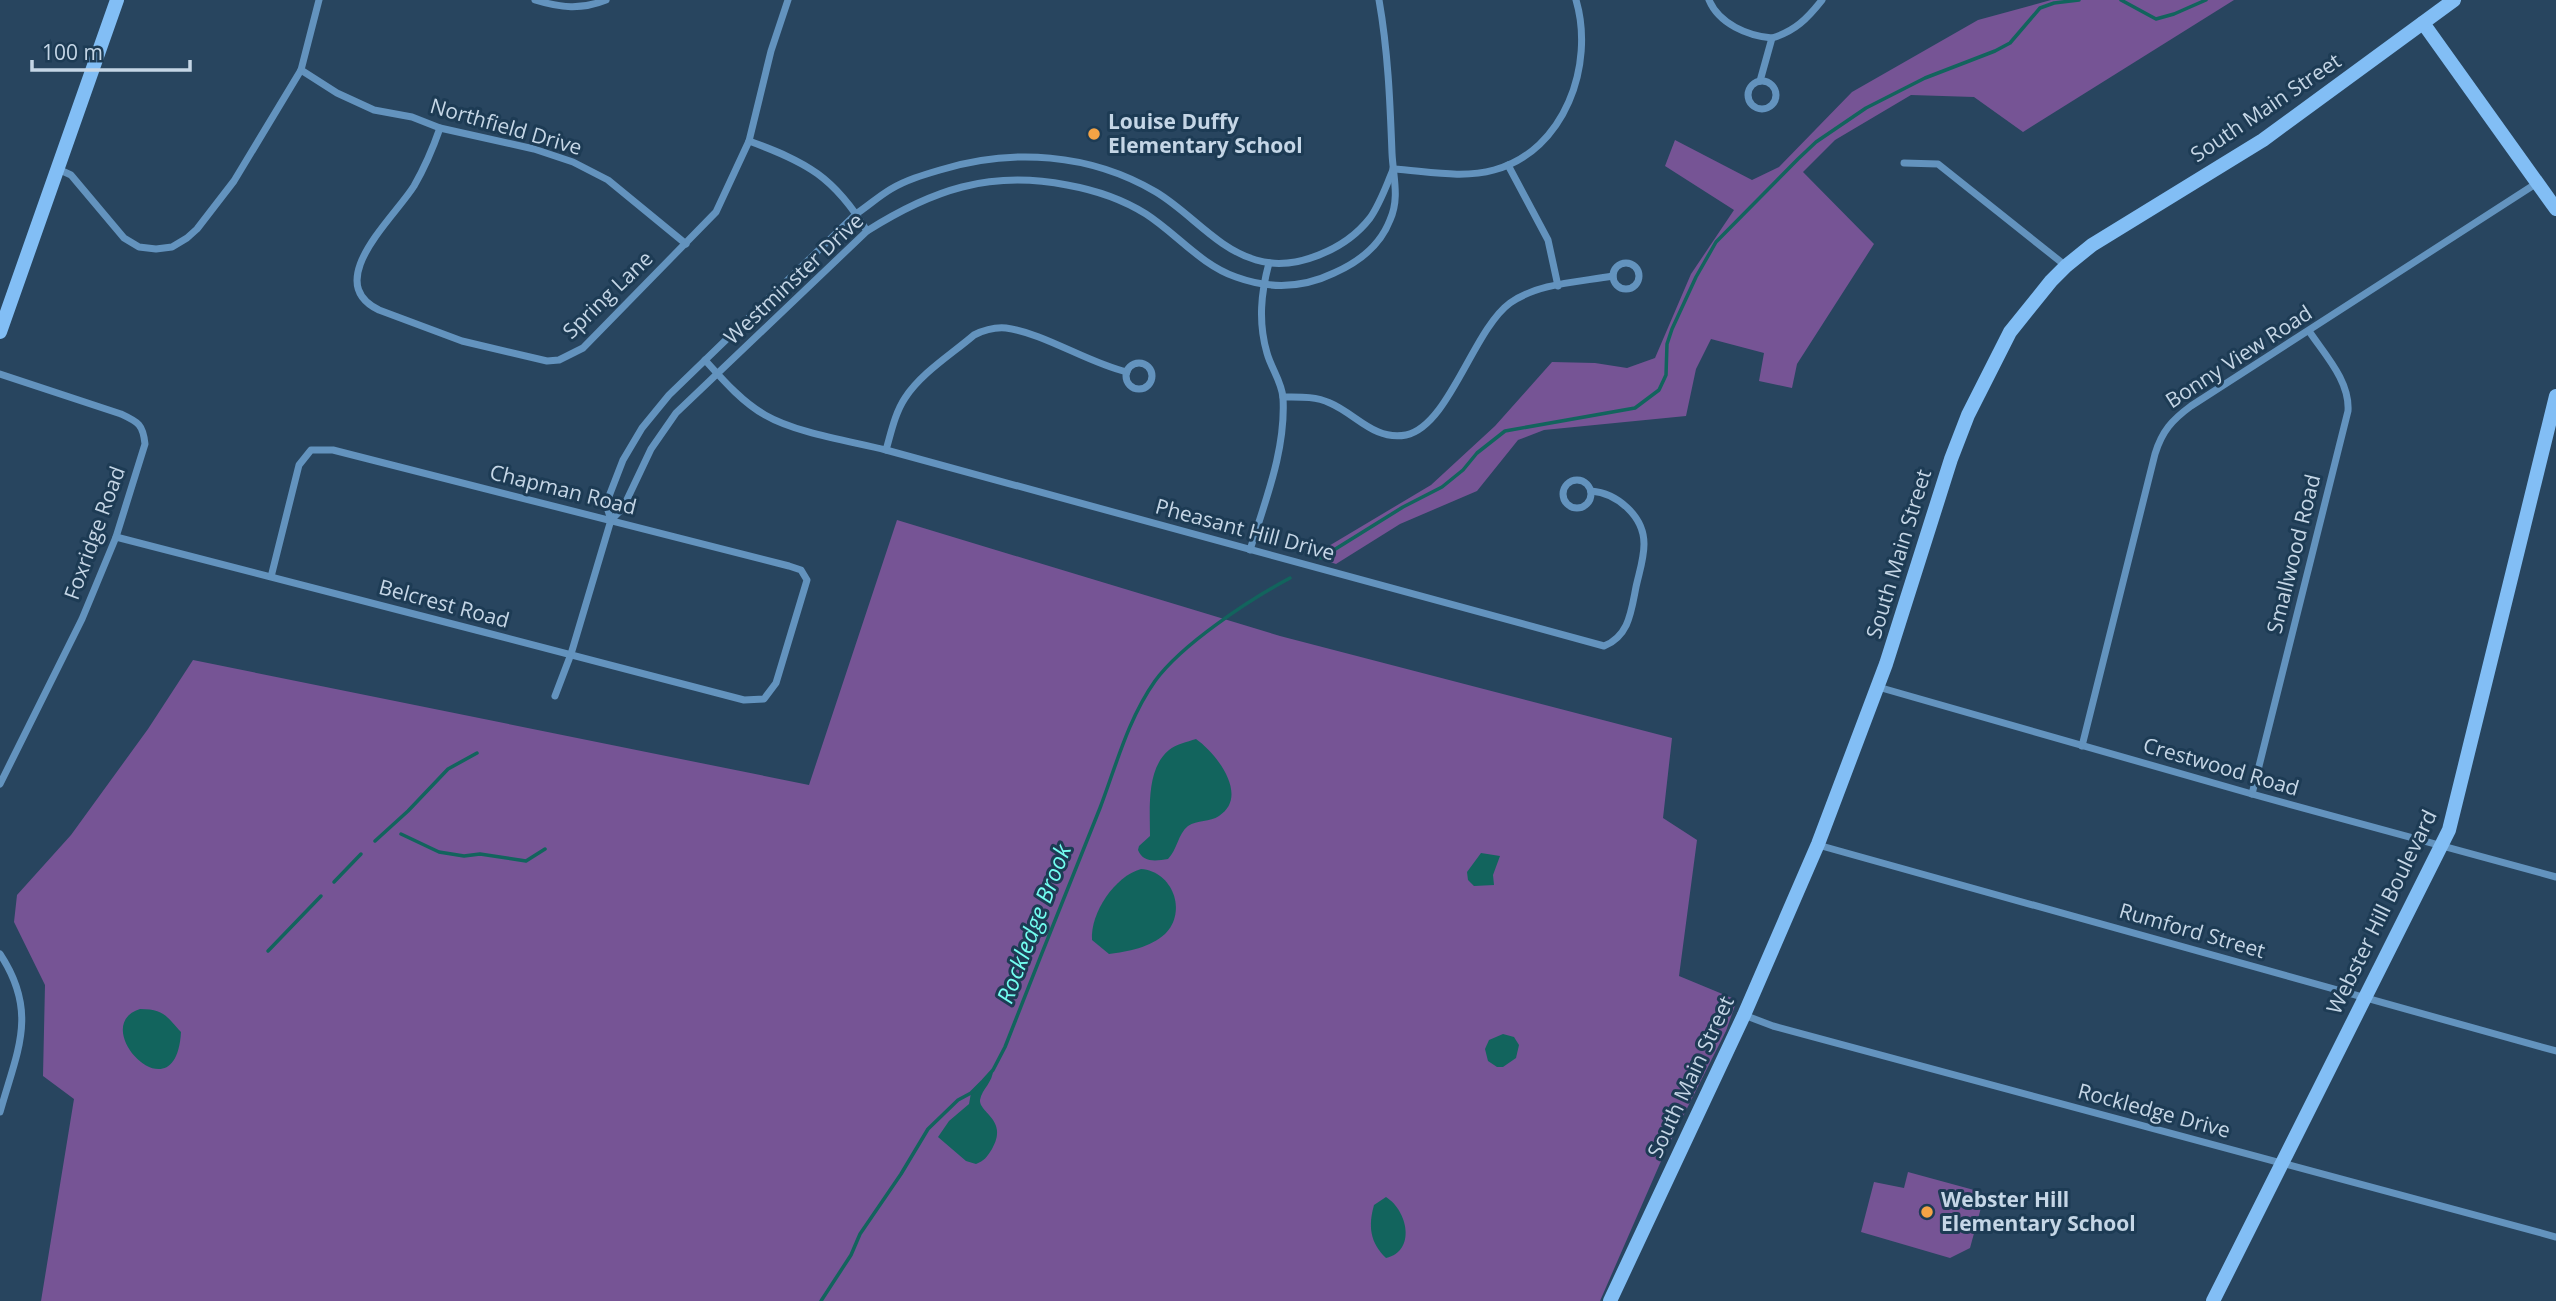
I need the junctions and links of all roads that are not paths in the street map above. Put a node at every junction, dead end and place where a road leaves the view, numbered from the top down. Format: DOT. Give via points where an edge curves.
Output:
graph roads {
  1 [pos="117,0"];
  2 [pos="319,0"];
  3 [pos="535,0"];
  4 [pos="606,0"];
  5 [pos="788,0"];
  6 [pos="1379,0"];
  7 [pos="1576,0"];
  8 [pos="1709,0"];
  9 [pos="1822,0"];
  10 [pos="2454,0"];
  11 [pos="2423,23"];
  12 [pos="1772,38"];
  13 [pos="301,70"];
  14 [pos="1760,80"];
  15 [pos="440,128"];
  16 [pos="749,141"];
  17 [pos="1904,163"];
  18 [pos="1508,165"];
  19 [pos="58,169"];
  20 [pos="1393,169"];
  21 [pos="2538,183"];
  22 [pos="2556,209"];
  23 [pos="856,214"];
  24 [pos="867,231"];
  25 [pos="686,244"];
  26 [pos="1269,263"];
  27 [pos="2066,265"];
  28 [pos="1613,276"];
  29 [pos="1264,285"];
  30 [pos="1558,286"];
  31 [pos="2309,331"];
  32 [pos="0,332"];
  33 [pos="705,360"];
  34 [pos="1127,372"];
  35 [pos="0,374"];
  36 [pos="718,374"];
  37 [pos="2556,396"];
  38 [pos="1283,397"];
  39 [pos="886,450"];
  40 [pos="1591,491"];
  41 [pos="611,520"];
  42 [pos="116,537"];
  43 [pos="1251,550"];
  44 [pos="271,577"];
  45 [pos="570,654"];
  46 [pos="1878,687"];
  47 [pos="555,696"];
  48 [pos="764,699"];
  49 [pos="2082,746"];
  50 [pos="0,784"];
  51 [pos="2252,794"];
  52 [pos="1818,844"];
  53 [pos="2442,846"];
  54 [pos="2556,877"];
  55 [pos="0,954"];
  56 [pos="2366,998"];
  57 [pos="1744,1015"];
  58 [pos="2556,1051"];
  59 [pos="0,1112"];
  60 [pos="2282,1163"];
  61 [pos="2556,1237"];
  62 [pos="1610,1301"];
  63 [pos="2213,1301"];
  1 -- 19 [label="main road"];
  2 -- 13 [label="street"];
  3 -- 4 [label="street" via="566,8"];
  5 -- 16 [label="street, Spring Lane"];
  6 -- 20 [label="street, Westminster Drive" via="1387,48"];
  7 -- 18 [label="street" via="1582,53 1570,100 1539,145"];
  8 -- 12 [label="street" via="1732,26 1755,37"];
  9 -- 12 [label="street" via="1803,23"];
  10 -- 11 [label="main road, South Main Street"];
  11 -- 21 [label="main road"];
  11 -- 27 [label="main road, South Main Street" via="2263,140 2092,244"];
  12 -- 14 [label="street"];
  13 -- 15 [label="street, Northfield Drive" via="374,110"];
  13 -- 19 [label="street" via="234,181 197,229 172,247 139,247 124,238 71,175"];
  14 -- 14 [label="street" via="1752,84 1747,96 1762,109 1774,102 1776,93 1772,85"];
  15 -- 25 [label="street, Northfield Drive" via="573,162 608,180"];
  15 -- 25 [label="street, Spring Lane" via="412,188 360,258 356,275 359,293 379,310 462,341 559,360 583,348"];
  16 -- 23 [label="street" via="810,167 834,186"];
  16 -- 25 [label="street, Spring Lane" via="716,212"];
  17 -- 27 [label="street" via="1938,164"];
  18 -- 20 [label="street" via="1472,174"];
  18 -- 30 [label="street" via="1548,240"];
  19 -- 32 [label="main road"];
  20 -- 26 [label="street, Westminster Drive" via="1377,207 1351,237 1320,255"];
  20 -- 29 [label="street, Westminster Drive" via="1394,208 1369,252 1309,282"];
  21 -- 22 [label="main road"];
  21 -- 31 [label="street, Bonny View Road"];
  23 -- 24 [label="street"];
  23 -- 26 [label="street, Westminster Drive" via="891,189 949,167 1008,156 1058,158 1095,166 1145,187 1181,209 1217,241"];
  23 -- 33 [label="street, Westminster Drive"];
  24 -- 29 [label="street, Westminster Drive" via="949,190 1013,178 1045,181 1125,203 1221,271"];
  24 -- 36 [label="street, Westminster Drive"];
  26 -- 29 [label="street"];
  27 -- 46 [label="main road, South Main Street" via="2010,332 1968,415"];
  28 -- 30 [label="street"];
  29 -- 38 [label="street" via="1262,332"];
  30 -- 38 [label="street" via="1522,297 1500,312 1436,413 1416,432 1387,435 1329,402"];
  31 -- 49 [label="street, Bonny View Road" via="2176,417 2161,436"];
  31 -- 51 [label="street, Smallwood Road" via="2344,385 2348,411"];
  33 -- 36 [label="street, Pheasant Hill Drive"];
  33 -- 41 [label="street, Westminster Drive" via="669,395 623,460 606,504"];
  34 -- 39 [label="street" via="1025,333 1006,328 984,331 905,397"];
  35 -- 42 [label="street, Foxridge Road" via="138,422 145,444"];
  36 -- 39 [label="street, Pheasant Hill Drive" via="767,416"];
  36 -- 41 [label="street, Westminster Drive" via="676,413 651,449 623,508"];
  37 -- 53 [label="main road, Webster Hill Boulevard" via="2453,817"];
  38 -- 43 [label="street" via="1281,444"];
  39 -- 43 [label="street, Pheasant Hill Drive"];
  40 -- 40 [label="street, Pheasant Hill Drive" via="1583,481 1574,480 1564,488 1563,496 1571,507 1580,508"];
  40 -- 43 [label="street, Pheasant Hill Drive" via="1604,492 1626,506 1644,540 1628,622 1622,634 1604,646"];
  41 -- 44 [label="street, Chapman Road" via="333,450 311,450 299,465"];
  41 -- 45 [label="street, Westminster Drive"];
  41 -- 48 [label="street, Chapman Road" via="801,570 807,580 805,592 776,683"];
  42 -- 44 [label="street, Belcrest Road"];
  42 -- 50 [label="street, Foxridge Road" via="82,619"];
  44 -- 45 [label="street, Belcrest Road"];
  45 -- 47 [label="street, Westminster Drive"];
  45 -- 48 [label="street, Belcrest Road" via="744,700"];
  46 -- 49 [label="street, Crestwood Road"];
  46 -- 52 [label="main road, South Main Street"];
  49 -- 51 [label="street, Crestwood Road"];
  51 -- 53 [label="street, Crestwood Road"];
  52 -- 56 [label="street, Rumford Street"];
  52 -- 57 [label="main road, South Main Street"];
  53 -- 54 [label="street, Crestwood Road"];
  53 -- 56 [label="main road, Webster Hill Boulevard"];
  55 -- 59 [label="street" via="14,977 23,1029"];
  56 -- 58 [label="street, Rumford Street"];
  56 -- 60 [label="main road, Webster Hill Boulevard"];
  57 -- 60 [label="street, Rockledge Drive"];
  57 -- 62 [label="main road, South Main Street"];
  60 -- 61 [label="street, Rockledge Drive"];
  60 -- 63 [label="main road, Webster Hill Boulevard"];
}
